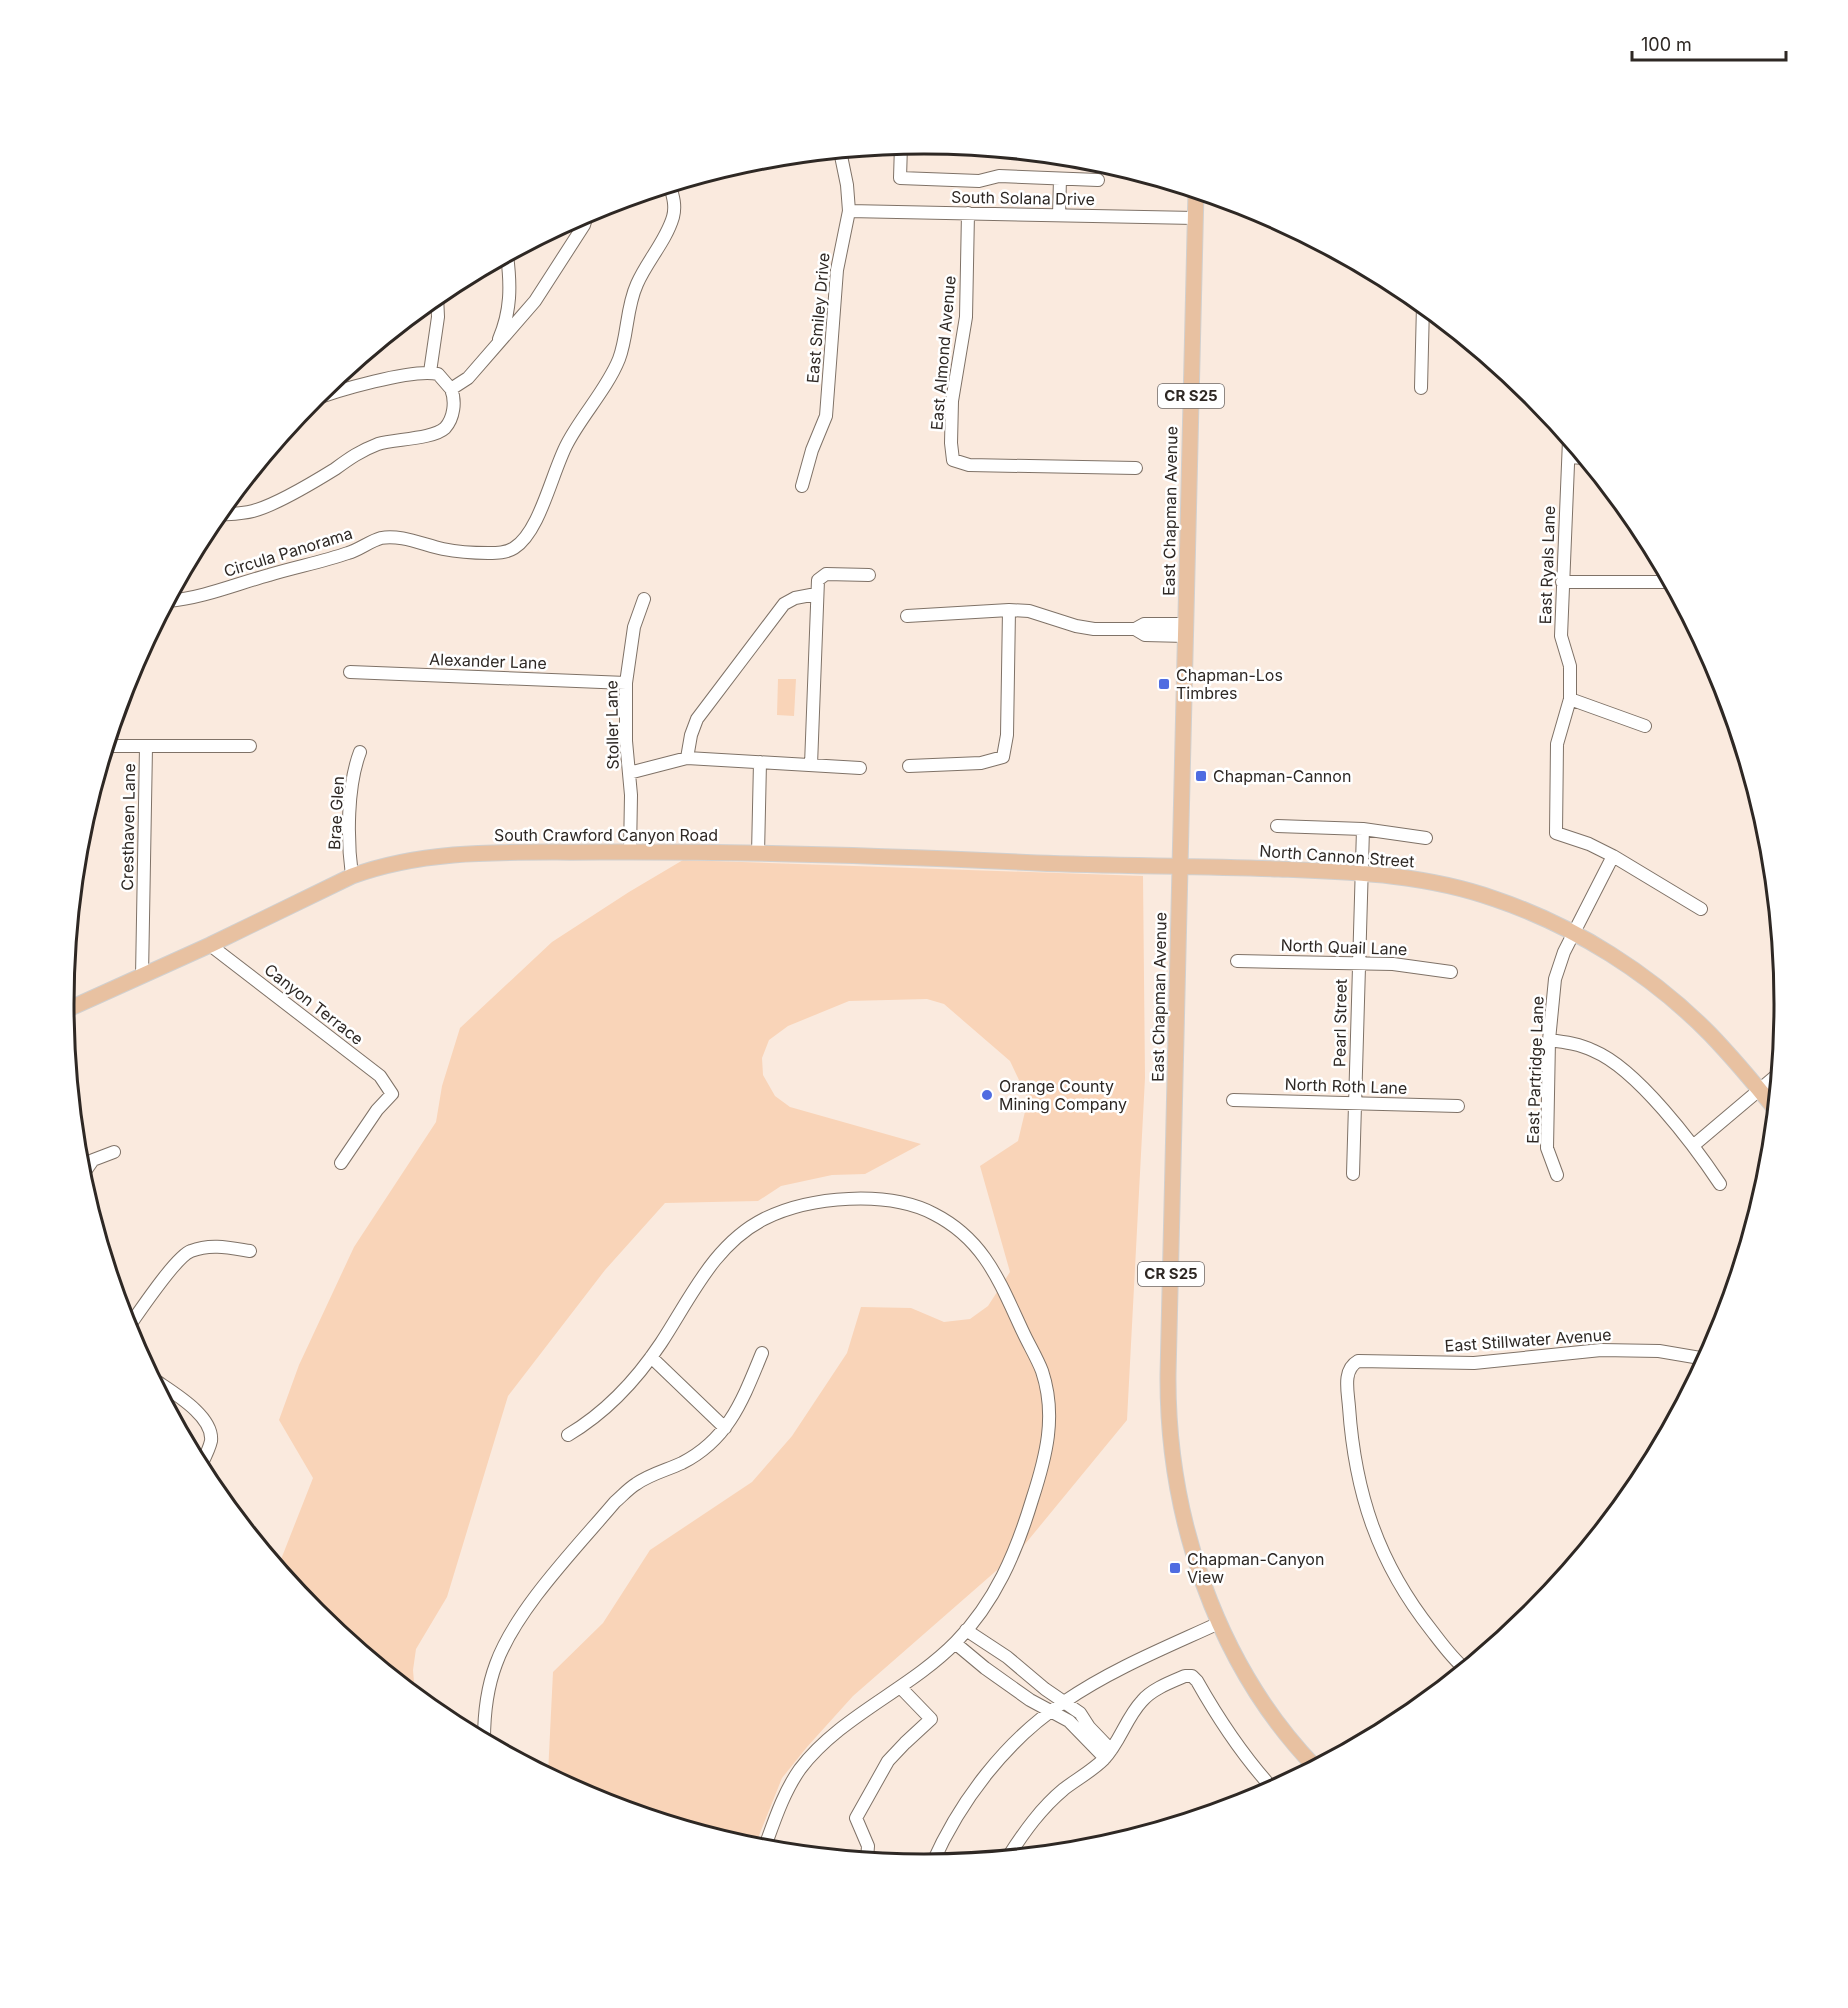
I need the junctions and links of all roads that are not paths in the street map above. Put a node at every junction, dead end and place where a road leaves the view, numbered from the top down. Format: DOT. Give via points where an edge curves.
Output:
graph roads {
  1 [pos="901,154"];
  2 [pos="841,158"];
  3 [pos="1060,179"];
  4 [pos="1098,180"];
  5 [pos="672,192"];
  6 [pos="1196,199"];
  7 [pos="849,211"];
  8 [pos="968,213"];
  9 [pos="1059,215"];
  10 [pos="1195,218"];
  11 [pos="584,225"];
  12 [pos="508,262"];
  13 [pos="438,307"];
  14 [pos="1423,315"];
  15 [pos="496,345"];
  16 [pos="430,372"];
  17 [pos="1421,388"];
  18 [pos="451,389"];
  19 [pos="336,391"];
  20 [pos="1569,450"];
  21 [pos="1569,457"];
  22 [pos="1575,457"];
  23 [pos="1136,468"];
  24 [pos="802,486"];
  25 [pos="229,514"];
  26 [pos="869,575"];
  27 [pos="1562,582"];
  28 [pos="1663,582"];
  29 [pos="816,594"];
  30 [pos="176,599"];
  31 [pos="644,599"];
  32 [pos="1009,610"];
  33 [pos="907,616"];
  34 [pos="1186,630"];
  35 [pos="350,672"];
  36 [pos="626,683"];
  37 [pos="1570,699"];
  38 [pos="1645,726"];
  39 [pos="250,746"];
  40 [pos="114,747"];
  41 [pos="146,747"];
  42 [pos="360,752"];
  43 [pos="687,758"];
  44 [pos="760,762"];
  45 [pos="811,765"];
  46 [pos="909,766"];
  47 [pos="861,768"];
  48 [pos="629,773"];
  49 [pos="1277,826"];
  50 [pos="1363,830"];
  51 [pos="1426,838"];
  52 [pos="630,852"];
  53 [pos="758,854"];
  54 [pos="1613,855"];
  55 [pos="1180,866"];
  56 [pos="1361,873"];
  57 [pos="352,876"];
  58 [pos="1701,909"];
  59 [pos="1573,933"];
  60 [pos="210,945"];
  61 [pos="1237,961"];
  62 [pos="1358,963"];
  63 [pos="1451,972"];
  64 [pos="142,976"];
  65 [pos="74,1006"];
  66 [pos="1549,1040"];
  67 [pos="1771,1080"];
  68 [pos="1760,1090"];
  69 [pos="1233,1100"];
  70 [pos="1769,1100"];
  71 [pos="1355,1103"];
  72 [pos="1458,1106"];
  73 [pos="1694,1145"];
  74 [pos="114,1152"];
  75 [pos="341,1163"];
  76 [pos="89,1165"];
  77 [pos="1353,1174"];
  78 [pos="1557,1175"];
  79 [pos="1720,1184"];
  80 [pos="250,1251"];
  81 [pos="134,1319"];
  82 [pos="762,1353"];
  83 [pos="651,1357"];
  84 [pos="1697,1357"];
  85 [pos="165,1387"];
  86 [pos="725,1428"];
  87 [pos="567,1435"];
  88 [pos="204,1457"];
  89 [pos="1219,1623"];
  90 [pos="966,1630"];
  91 [pos="956,1643"];
  92 [pos="1460,1664"];
  93 [pos="901,1688"];
  94 [pos="1064,1702"];
  95 [pos="1051,1711"];
  96 [pos="484,1732"];
  97 [pos="1108,1754"];
  98 [pos="1310,1762"];
  99 [pos="1267,1782"];
  100 [pos="768,1840"];
  101 [pos="1013,1849"];
  102 [pos="867,1853"];
  103 [pos="937,1855"];
  1 -- 3 [label="street" via="900,178"];
  2 -- 7 [label="street, East Smiley Drive"];
  3 -- 4 [label="street"];
  3 -- 9 [label="street"];
  5 -- 30 [label="street, Circula Panorama" via="674,215 632,296 619,359 566,445 526,539 504,552 475,553 380,538 326,560"];
  6 -- 10 [label="main road, East Chapman Avenue / CR S25"];
  7 -- 8 [label="street, South Solana Drive"];
  7 -- 24 [label="street, East Smiley Drive" via="837,270 825,416"];
  8 -- 9 [label="street, South Solana Drive"];
  8 -- 23 [label="street, East Almond Avenue" via="966,317 952,401 953,460 969,465"];
  9 -- 10 [label="street, South Solana Drive"];
  10 -- 34 [label="main road, East Chapman Avenue / CR S25"];
  11 -- 15 [label="street" via="535,301"];
  12 -- 15 [label="street" via="508,314"];
  13 -- 16 [label="street"];
  14 -- 17 [label="street"];
  15 -- 18 [label="street" via="468,378"];
  16 -- 18 [label="street" via="438,374"];
  16 -- 19 [label="street"];
  18 -- 25 [label="street" via="452,416 436,433 363,450 264,507"];
  20 -- 21 [label="street, East Ryals Lane"];
  21 -- 22 [label="street"];
  21 -- 27 [label="street, East Ryals Lane"];
  26 -- 29 [label="street" via="821,576"];
  27 -- 28 [label="street"];
  27 -- 37 [label="street, East Ryals Lane" via="1561,636 1570,666"];
  29 -- 43 [label="street" via="784,604 698,719"];
  29 -- 45 [label="street"];
  31 -- 36 [label="street, Stoller Lane" via="634,627"];
  32 -- 33 [label="street"];
  32 -- 34 [label="street" via="1029,611 1094,629 1135,629 1144,624"];
  32 -- 46 [label="street" via="1007,735 1003,757 981,763"];
  34 -- 55 [label="main road, East Chapman Avenue / CR S25"];
  35 -- 36 [label="street, Alexander Lane"];
  36 -- 48 [label="street, Stoller Lane"];
  37 -- 38 [label="street"];
  37 -- 54 [label="street, East Ryals Lane" via="1557,744 1556,833"];
  39 -- 41 [label="street, Cresthaven Lane"];
  40 -- 41 [label="street"];
  41 -- 64 [label="street, Cresthaven Lane"];
  42 -- 57 [label="street, Brae Glen" via="351,794"];
  43 -- 44 [label="street"];
  43 -- 48 [label="street"];
  44 -- 45 [label="street"];
  44 -- 53 [label="street"];
  45 -- 47 [label="street"];
  48 -- 52 [label="street, Stoller Lane"];
  49 -- 50 [label="street"];
  50 -- 51 [label="street"];
  50 -- 56 [label="street, Pearl Street"];
  52 -- 53 [label="main road, South Crawford Canyon Road"];
  52 -- 57 [label="main road, South Crawford Canyon Road" via="435,856"];
  53 -- 55 [label="main road, South Crawford Canyon Road"];
  54 -- 58 [label="street"];
  54 -- 59 [label="street, East Partridge Lane"];
  55 -- 56 [label="main road, North Cannon Street"];
  55 -- 89 [label="main road, East Chapman Avenue / CR S25" via="1168,1404 1175,1474 1185,1522"];
  56 -- 59 [label="main road, North Cannon Street" via="1413,878 1473,892"];
  56 -- 62 [label="street, Pearl Street"];
  57 -- 60 [label="main road, South Crawford Canyon Road"];
  59 -- 66 [label="street, East Partridge Lane" via="1559,965"];
  59 -- 68 [label="main road, North Cannon Street" via="1678,1004"];
  60 -- 64 [label="main road, South Crawford Canyon Road"];
  60 -- 75 [label="street, Canyon Terrace" via="380,1076 392,1094"];
  61 -- 62 [label="street, North Quail Lane"];
  62 -- 63 [label="street, North Quail Lane"];
  62 -- 71 [label="street, Pearl Street"];
  64 -- 65 [label="main road, South Crawford Canyon Road"];
  66 -- 73 [label="street" via="1596,1051 1647,1093"];
  66 -- 78 [label="street, East Partridge Lane" via="1547,1148"];
  67 -- 68 [label="street"];
  68 -- 70 [label="main road, North Cannon Street"];
  68 -- 73 [label="street"];
  69 -- 71 [label="street, North Roth Lane"];
  71 -- 72 [label="street, North Roth Lane"];
  71 -- 77 [label="street, Pearl Street"];
  73 -- 79 [label="street"];
  74 -- 76 [label="street"];
  80 -- 81 [label="street" via="219,1246 189,1251"];
  82 -- 86 [label="street"];
  83 -- 86 [label="street"];
  83 -- 87 [label="street" via="599,1414"];
  83 -- 90 [label="street" via="717,1256 738,1235 784,1210 857,1199 888,1199 927,1210 961,1231 993,1269 1041,1371 1050,1423 1047,1453 1015,1552 1000,1584"];
  84 -- 92 [label="street, East Stillwater Avenue" via="1659,1351 1601,1350 1474,1363 1353,1364 1347,1376 1351,1440 1365,1509 1390,1568 1408,1598"];
  85 -- 88 [label="street" via="188,1403 209,1427 211,1440"];
  86 -- 96 [label="street" via="700,1452 626,1491 549,1580 507,1640 496,1663 488,1691"];
  89 -- 94 [label="street" via="1124,1668"];
  89 -- 98 [label="main road, East Chapman Avenue / CR S25" via="1253,1686"];
  90 -- 91 [label="street"];
  90 -- 94 [label="street"];
  91 -- 93 [label="street"];
  91 -- 95 [label="street" via="985,1668"];
  93 -- 100 [label="street" via="830,1738 809,1759 789,1787"];
  93 -- 102 [label="street" via="931,1719 888,1761 856,1818"];
  94 -- 95 [label="street"];
  94 -- 97 [label="street" via="1080,1713"];
  95 -- 97 [label="street" via="1070,1721"];
  95 -- 103 [label="street" via="989,1771"];
  97 -- 99 [label="street" via="1141,1701 1185,1676 1192,1676 1233,1739"];
  97 -- 101 [label="street" via="1047,1805"];
}
